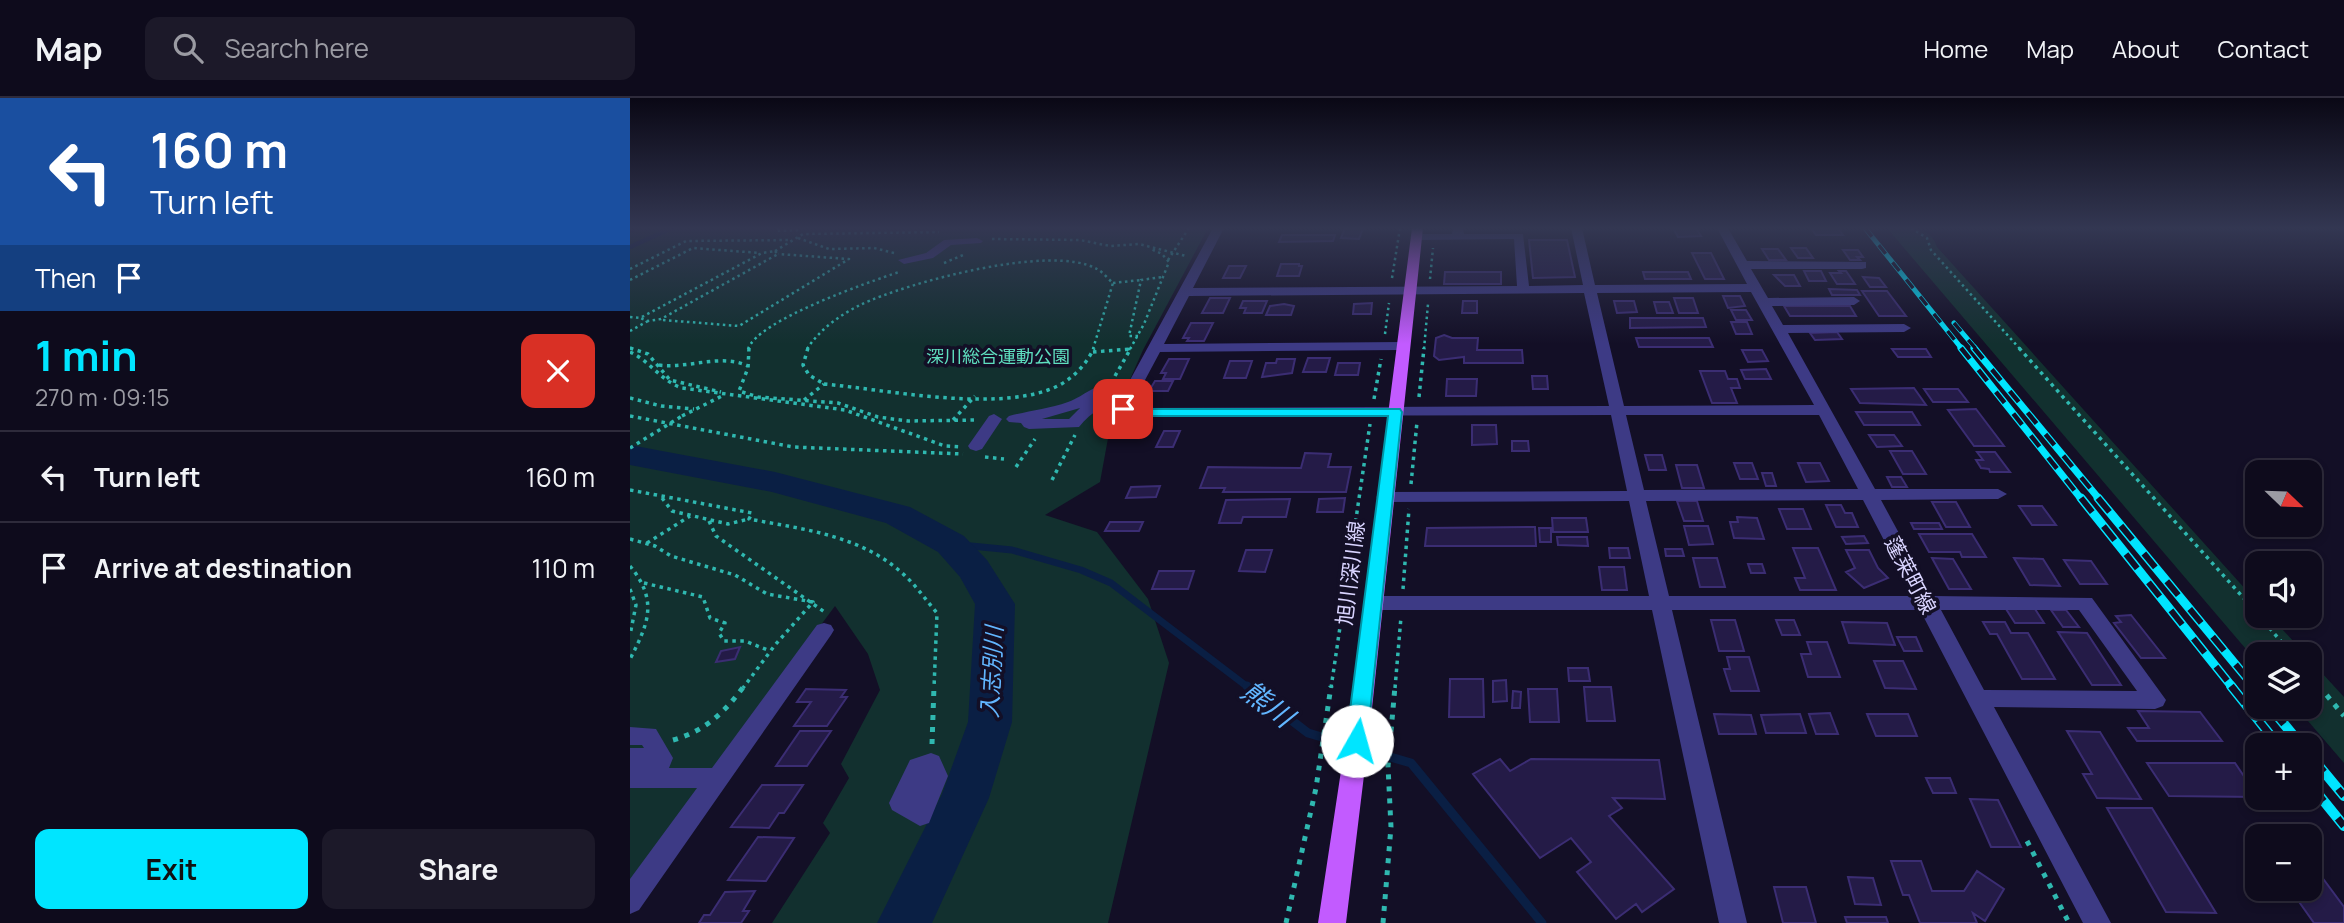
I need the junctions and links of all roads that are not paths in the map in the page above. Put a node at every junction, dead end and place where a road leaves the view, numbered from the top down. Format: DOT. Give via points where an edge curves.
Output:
graph roads {
  1 [pos="1198,266"];
  2 [pos="1415,266"];
  3 [pos="1521,266"];
  4 [pos="1585,266"];
  5 [pos="1744,266"];
  6 [pos="1756,288"];
  7 [pos="1523,289"];
  8 [pos="1590,289"];
  9 [pos="1409,290"];
  10 [pos="1184,292"];
  11 [pos="1854,301"];
  12 [pos="1764,302"];
  13 [pos="1904,328"];
  14 [pos="1779,329"];
  15 [pos="1402,346"];
  16 [pos="1156,348"];
  17 [pos="1105,389"];
  18 [pos="1824,410"];
  19 [pos="1618,411"];
  20 [pos="1395,412"];
  21 [pos="994,419"];
  22 [pos="1014,419"];
  23 [pos="973,452"];
  24 [pos="1868,494"];
  25 [pos="1998,494"];
  26 [pos="1637,496"];
  27 [pos="1385,497"];
  28 [pos="1925,602"];
  29 [pos="1373,603"];
  30 [pos="1661,604"];
  31 [pos="824,630"];
  32 [pos="1976,698"];
  33 [pos="630,736"];
  34 [pos="630,758"];
  35 [pos="656,759"];
  36 [pos="630,778"];
  37 [pos="717,778"];
  38 [pos="630,901"];
  39 [pos="1332,923"];
  40 [pos="1733,923"];
  41 [pos="2097,923"];
  1 -- 10 [label="street"];
  2 -- 9 [label="main road, 旭川深川線"];
  3 -- 7 [label="street"];
  4 -- 8 [label="street"];
  5 -- 6 [label="street, 蓬莱町線"];
  6 -- 8 [label="street"];
  6 -- 12 [label="street, 蓬莱町線"];
  7 -- 8 [label="street"];
  7 -- 9 [label="street"];
  8 -- 19 [label="street"];
  9 -- 10 [label="street"];
  9 -- 15 [label="main road, 旭川深川線"];
  10 -- 16 [label="street"];
  11 -- 12 [label="street"];
  12 -- 14 [label="street, 蓬莱町線"];
  13 -- 14 [label="street"];
  14 -- 18 [label="street, 蓬莱町線"];
  15 -- 16 [label="street"];
  15 -- 20 [label="main road, 旭川深川線"];
  16 -- 20 [label="street" via="1120,414"];
  17 -- 22 [label="street" via="1113,388 1105,402 1083,410 1074,424 1029,424 1030,418"];
  18 -- 19 [label="street"];
  18 -- 24 [label="street, 蓬莱町線"];
  19 -- 20 [label="street"];
  19 -- 26 [label="street"];
  20 -- 27 [label="main road, 旭川深川線"];
  21 -- 23 [label="street"];
  24 -- 25 [label="street"];
  24 -- 26 [label="street"];
  24 -- 28 [label="street, 蓬莱町線"];
  26 -- 27 [label="street"];
  26 -- 30 [label="street"];
  27 -- 29 [label="main road, 旭川深川線"];
  28 -- 30 [label="street"];
  28 -- 32 [label="street, 蓬莱町線"];
  28 -- 32 [label="street" via="2085,603 2155,700"];
  29 -- 30 [label="street"];
  29 -- 39 [label="main road, 旭川深川線"];
  30 -- 40 [label="street"];
  31 -- 37 [label="street"];
  32 -- 41 [label="street, 蓬莱町線"];
  33 -- 35 [label="street" via="648,736"];
  34 -- 35 [label="street"];
  35 -- 36 [label="street"];
  35 -- 37 [label="street"];
  37 -- 38 [label="street"];
}
